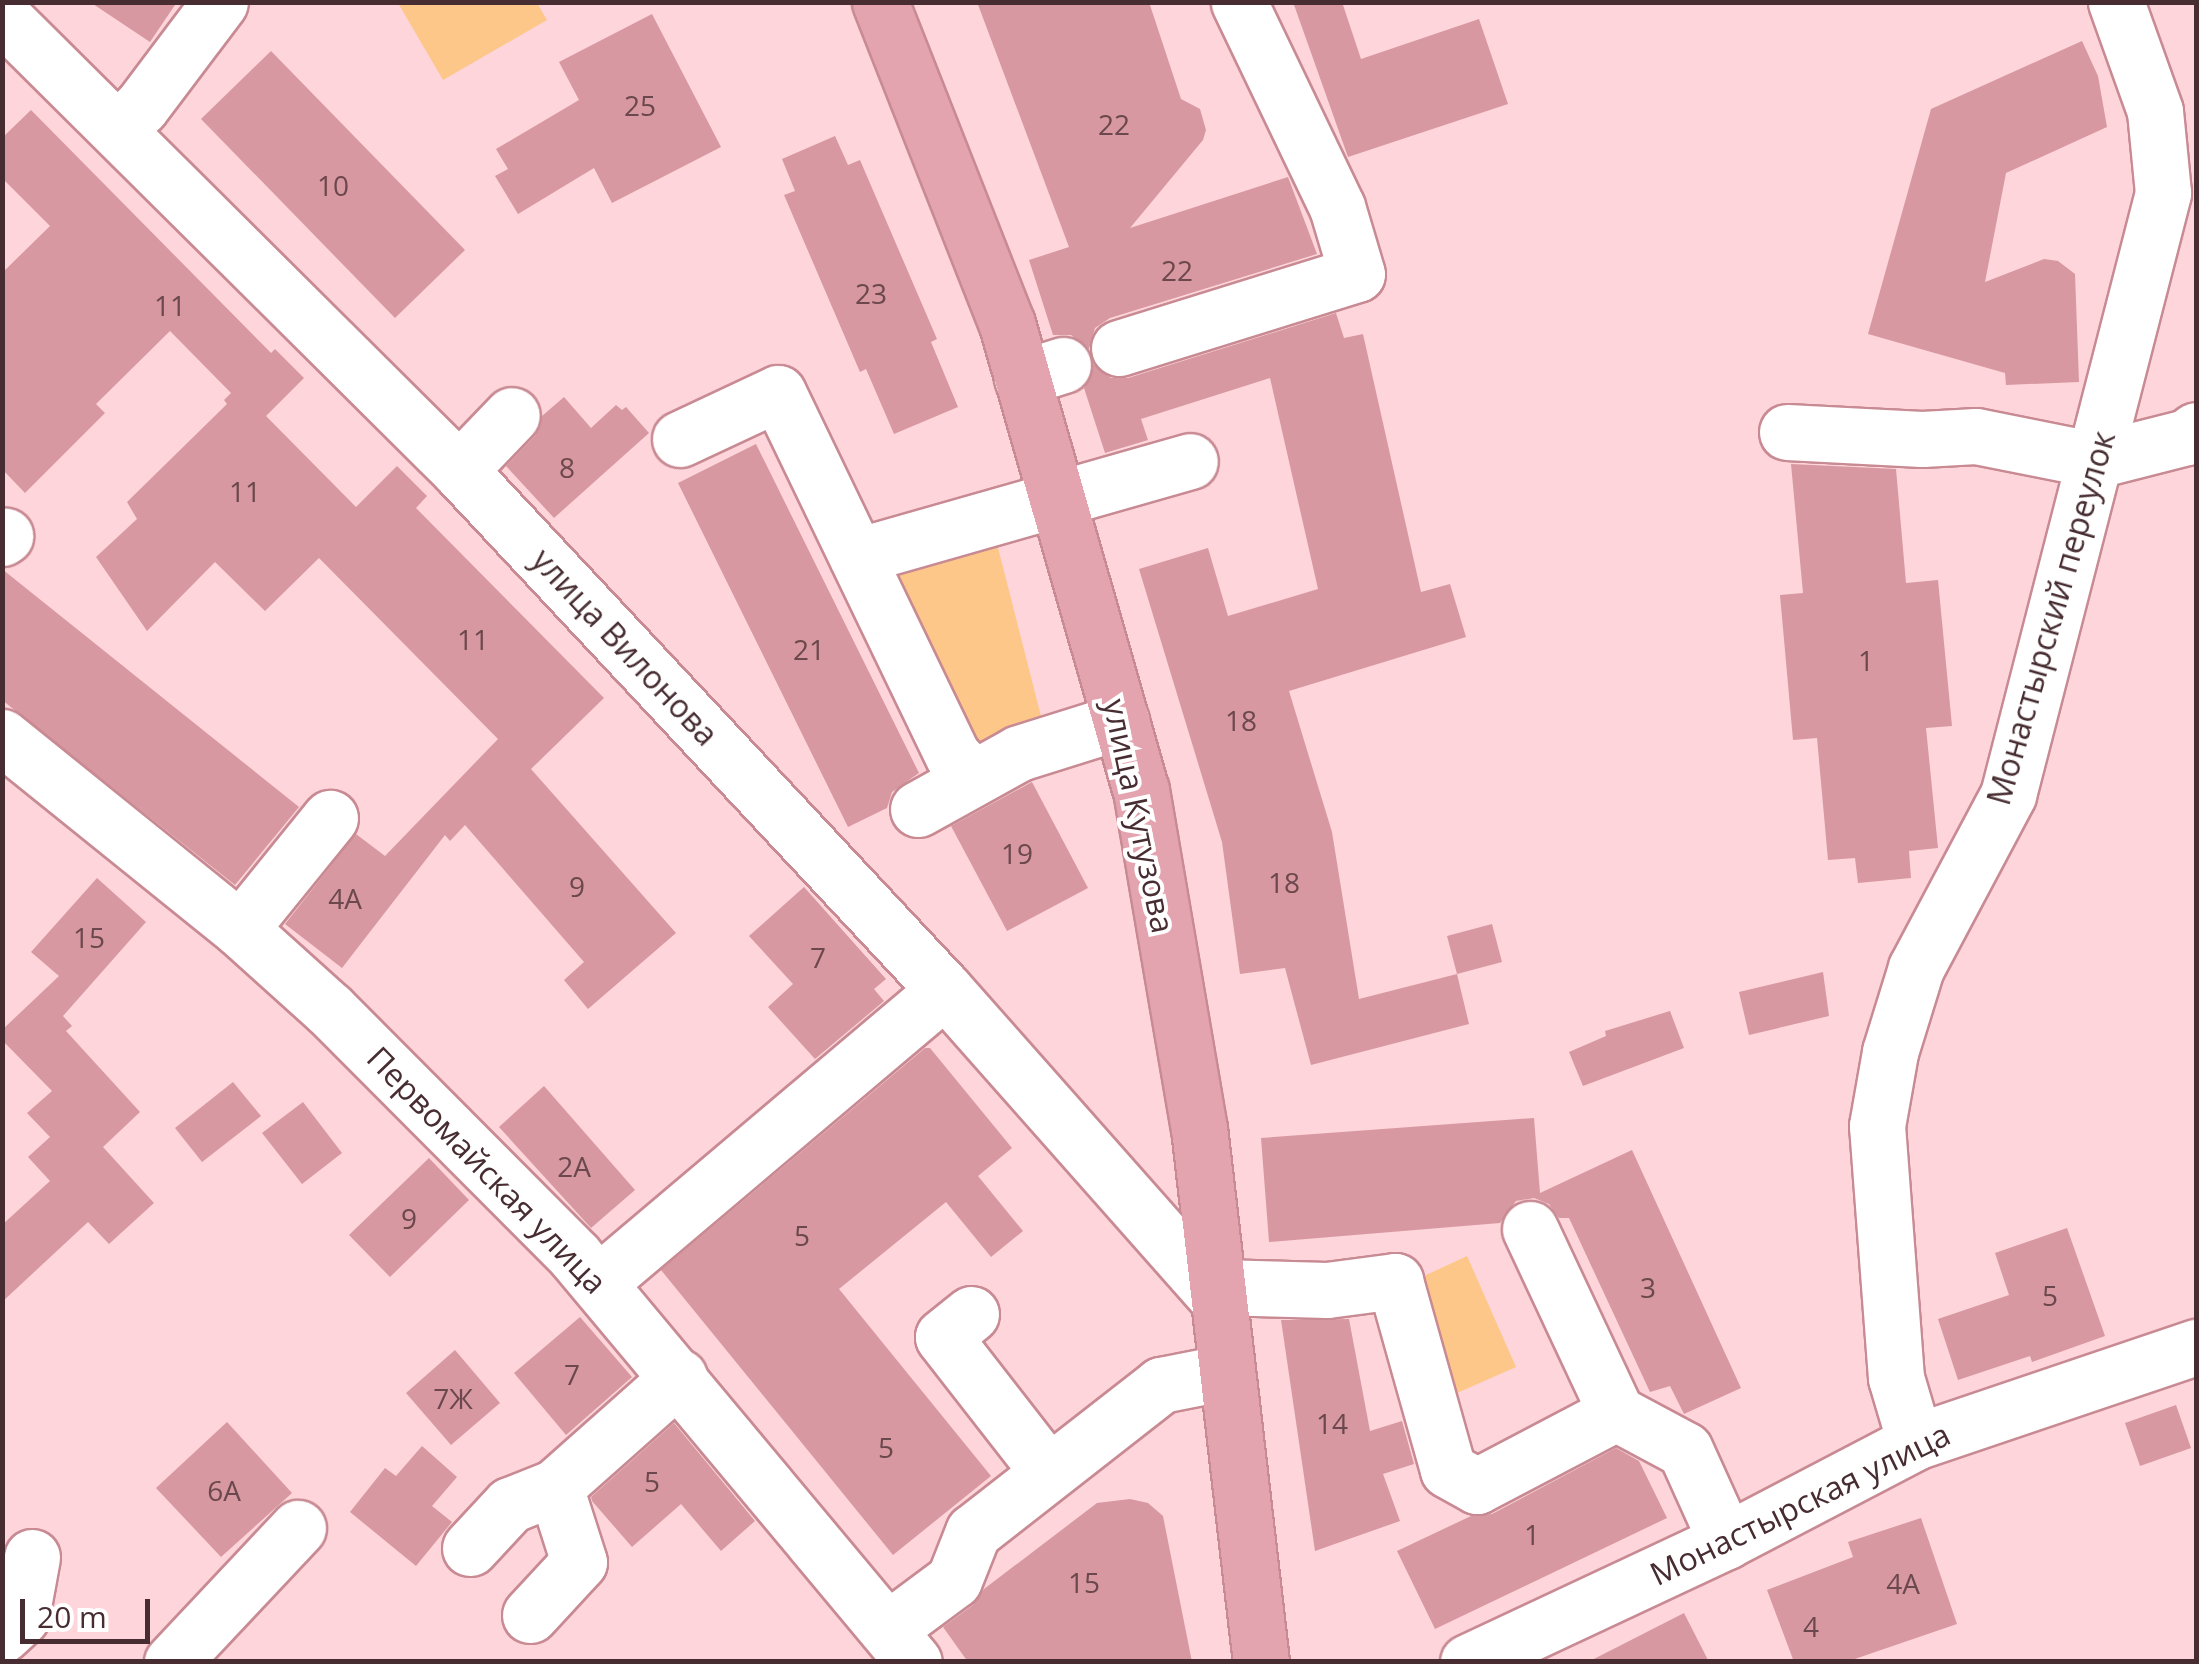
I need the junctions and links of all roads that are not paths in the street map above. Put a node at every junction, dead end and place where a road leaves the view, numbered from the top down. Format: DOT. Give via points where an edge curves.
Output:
graph roads {
  1 [pos="220,2"];
  2 [pos="880,2"];
  3 [pos="1239,2"];
  4 [pos="2116,2"];
  5 [pos="2,16"];
  6 [pos="118,130"];
  7 [pos="1118,348"];
  8 [pos="512,415"];
  9 [pos="2196,430"];
  10 [pos="1787,432"];
  11 [pos="680,439"];
  12 [pos="2096,460"];
  13 [pos="1190,461"];
  14 [pos="459,470"];
  15 [pos="1057,498"];
  16 [pos="857,556"];
  17 [pos="1121,721"];
  18 [pos="2,737"];
  19 [pos="974,778"];
  20 [pos="918,809"];
  21 [pos="330,818"];
  22 [pos="240,928"];
  23 [pos="945,990"];
  24 [pos="1530,1228"];
  25 [pos="598,1282"];
  26 [pos="1220,1295"];
  27 [pos="971,1314"];
  28 [pos="2196,1347"];
  29 [pos="1227,1372"];
  30 [pos="679,1377"];
  31 [pos="1616,1413"];
  32 [pos="1914,1442"];
  33 [pos="1048,1472"];
  34 [pos="555,1487"];
  35 [pos="298,1528"];
  36 [pos="1726,1541"];
  37 [pos="470,1548"];
  38 [pos="32,1557"];
  39 [pos="530,1615"];
  40 [pos="2,1635"];
  41 [pos="901,1645"];
  42 [pos="184,1652"];
  43 [pos="1261,1662"];
  44 [pos="1468,1662"];
  1 -- 6 [label="street"];
  2 -- 15 [label="main road, улица Кутузова" via="1007,324 1043,371"];
  3 -- 7 [label="street" via="1337,207 1356,274"];
  4 -- 12 [label="street, Монастырский переулок" via="2155,110 2163,192"];
  5 -- 6 [label="street, улица Вилонова"];
  6 -- 14 [label="street, улица Вилонова"];
  8 -- 14 [label="street"];
  9 -- 12 [label="street"];
  10 -- 12 [label="street" via="1976,436"];
  11 -- 16 [label="street" via="778,393"];
  12 -- 32 [label="street, Монастырский переулок" via="2008,795 1916,968 1887,1070 1877,1126 1896,1378"];
  13 -- 15 [label="street"];
  14 -- 23 [label="street, улица Вилонова"];
  15 -- 16 [label="street"];
  15 -- 17 [label="main road, улица Кутузова"];
  16 -- 19 [label="street" via="953,756"];
  17 -- 19 [label="street" via="1019,752"];
  17 -- 26 [label="main road, улица Кутузова" via="1140,790 1193,1090"];
  18 -- 22 [label="street, Первомайская улица"];
  19 -- 20 [label="street"];
  21 -- 22 [label="street"];
  22 -- 25 [label="street, Первомайская улица"];
  23 -- 25 [label="street"];
  23 -- 26 [label="street, улица Вилонова"];
  24 -- 31 [label="street"];
  25 -- 30 [label="street, Первомайская улица"];
  26 -- 29 [label="main road, улица Кутузова"];
  26 -- 31 [label="street" via="1395,1282 1448,1470 1477,1486"];
  27 -- 33 [label="street" via="943,1337"];
  28 -- 32 [label="street, Монастырская улица"];
  29 -- 33 [label="street" via="1161,1384"];
  29 -- 43 [label="main road, улица Кутузова"];
  30 -- 34 [label="street"];
  30 -- 41 [label="street, Первомайская улица"];
  31 -- 36 [label="street" via="1686,1450"];
  32 -- 36 [label="street, Монастырская улица"];
  33 -- 41 [label="street" via="973,1532 954,1580"];
  34 -- 37 [label="street" via="510,1505"];
  34 -- 39 [label="street" via="578,1562"];
  35 -- 42 [label="street"];
  36 -- 44 [label="street, Монастырская улица"];
  38 -- 40 [label="street" via="21,1617"];
}
